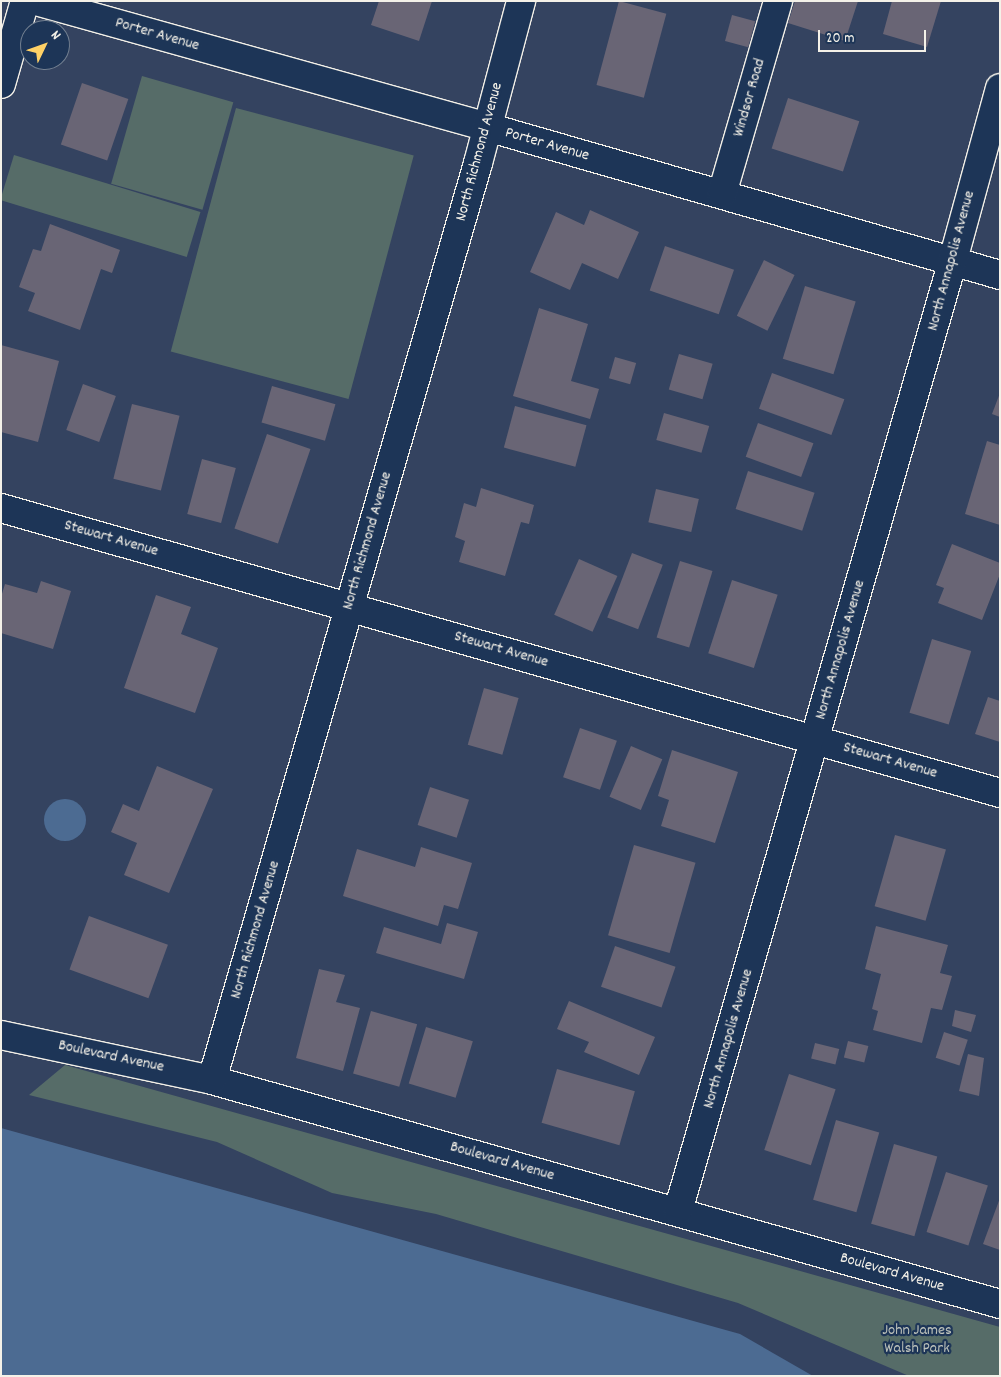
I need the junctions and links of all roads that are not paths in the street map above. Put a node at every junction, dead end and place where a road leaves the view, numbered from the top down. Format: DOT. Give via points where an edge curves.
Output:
graph roads {
  1 [pos="25,1"];
  2 [pos="36,1"];
  3 [pos="521,1"];
  4 [pos="778,1"];
  5 [pos="1,84"];
  6 [pos="1000,88"];
  7 [pos="488,127"];
  8 [pos="722,194"];
  9 [pos="953,260"];
  10 [pos="1000,276"];
  11 [pos="1,508"];
  12 [pos="349,607"];
  13 [pos="815,740"];
  14 [pos="1000,793"];
  15 [pos="1,1035"];
  16 [pos="212,1080"];
  17 [pos="678,1211"];
  18 [pos="1000,1304"];
  1 -- 5 [label="street"];
  2 -- 7 [label="street, Porter Avenue"];
  3 -- 7 [label="street, North Richmond Avenue"];
  4 -- 8 [label="street, Windsor Road"];
  6 -- 9 [label="street, North Annapolis Avenue"];
  7 -- 8 [label="street, Porter Avenue"];
  7 -- 12 [label="street, North Richmond Avenue"];
  8 -- 9 [label="street, Porter Avenue"];
  9 -- 10 [label="street, Porter Avenue"];
  9 -- 13 [label="street, North Annapolis Avenue"];
  11 -- 12 [label="street, Stewart Avenue"];
  12 -- 13 [label="street, Stewart Avenue"];
  12 -- 16 [label="street, North Richmond Avenue"];
  13 -- 14 [label="street, Stewart Avenue"];
  13 -- 17 [label="street, North Annapolis Avenue"];
  15 -- 16 [label="street, Boulevard Avenue"];
  16 -- 17 [label="street, Boulevard Avenue"];
  17 -- 18 [label="street, Boulevard Avenue"];
}
